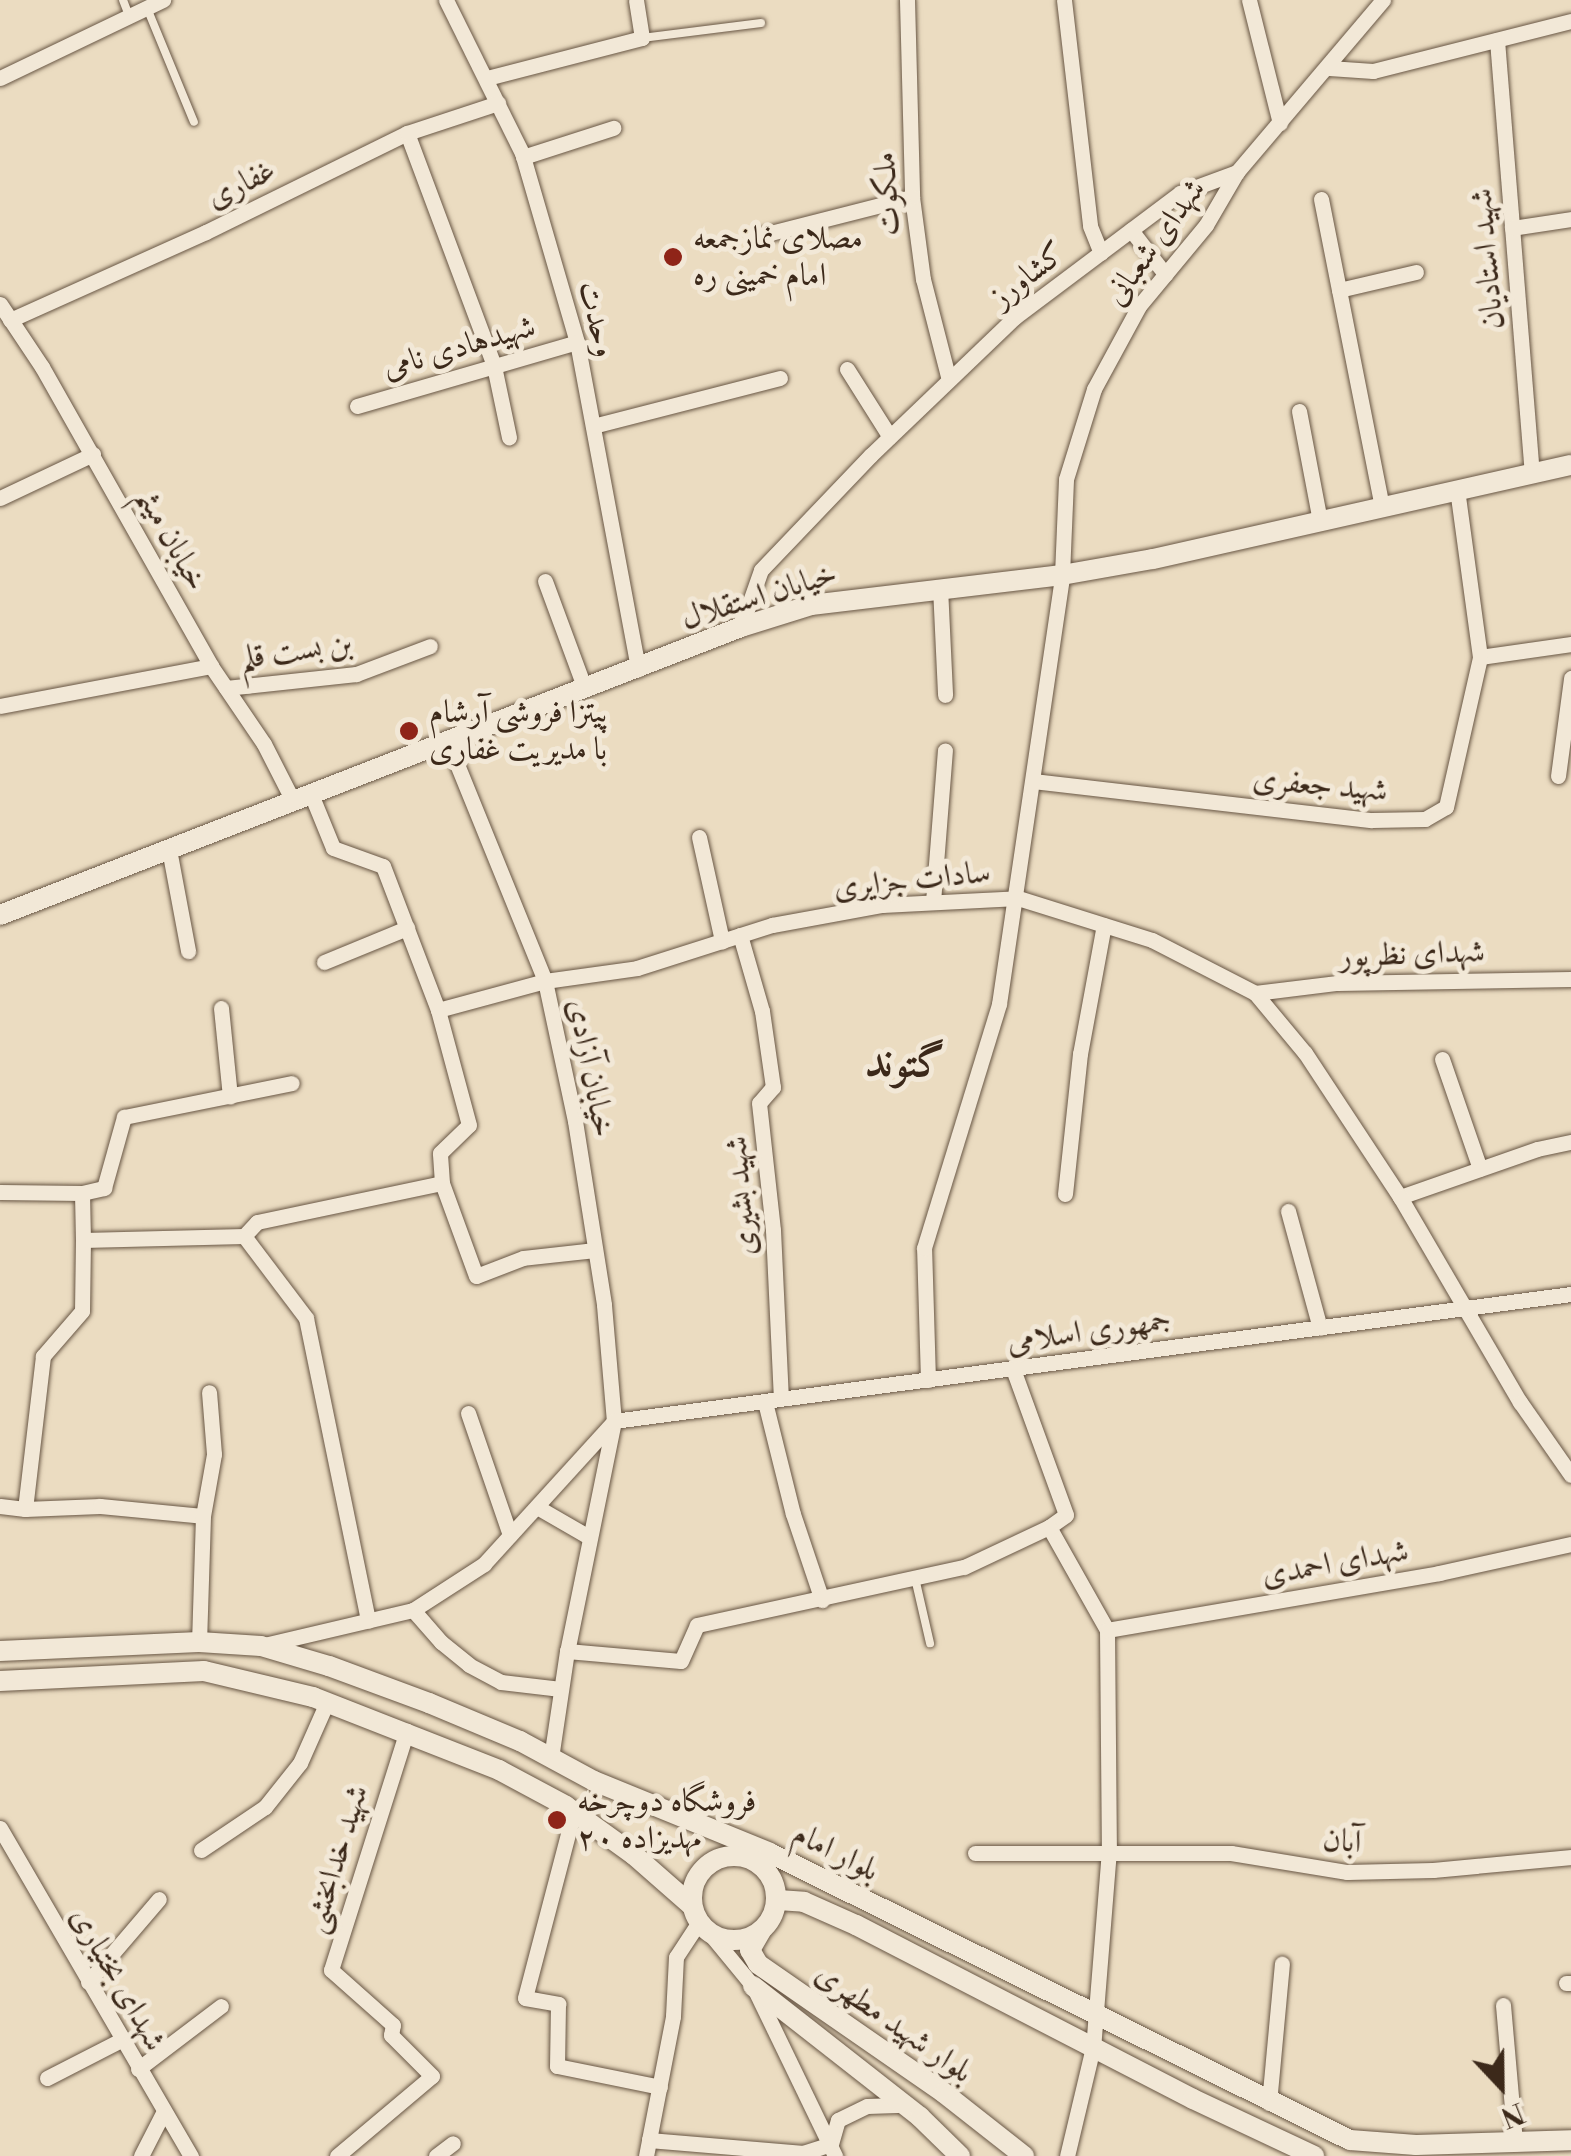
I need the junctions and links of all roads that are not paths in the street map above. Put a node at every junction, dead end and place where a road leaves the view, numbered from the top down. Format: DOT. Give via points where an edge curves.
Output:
graph roads {
  1 [pos="163,0"];
  2 [pos="446,0"];
  3 [pos="636,0"];
  4 [pos="907,0"];
  5 [pos="1064,0"];
  6 [pos="1249,0"];
  7 [pos="1383,0"];
  8 [pos="126,8"];
  9 [pos="147,8"];
  10 [pos="1571,21"];
  11 [pos="761,22"];
  12 [pos="642,38"];
  13 [pos="1497,40"];
  14 [pos="1329,68"];
  15 [pos="0,78"];
  16 [pos="487,78"];
  17 [pos="498,103"];
  18 [pos="194,122"];
  19 [pos="1280,123"];
  20 [pos="613,128"];
  21 [pos="407,133"];
  22 [pos="523,157"];
  23 [pos="1237,172"];
  24 [pos="912,197"];
  25 [pos="1320,198"];
  26 [pos="1571,219"];
  27 [pos="1512,228"];
  28 [pos="1130,230"];
  29 [pos="759,236"];
  30 [pos="1101,252"];
  31 [pos="1416,272"];
  32 [pos="1165,274"];
  33 [pos="1339,290"];
  34 [pos="0,304"];
  35 [pos="10,320"];
  36 [pos="577,342"];
  37 [pos="494,366"];
  38 [pos="847,369"];
  39 [pos="780,378"];
  40 [pos="949,380"];
  41 [pos="357,406"];
  42 [pos="1299,412"];
  43 [pos="593,426"];
  44 [pos="509,436"];
  45 [pos="890,437"];
  46 [pos="92,454"];
  47 [pos="1571,465"];
  48 [pos="1532,473"];
  49 [pos="1457,490"];
  50 [pos="0,498"];
  51 [pos="1382,508"];
  52 [pos="1320,521"];
  53 [pos="1062,575"];
  54 [pos="545,581"];
  55 [pos="940,588"];
  56 [pos="740,627"];
  57 [pos="1571,644"];
  58 [pos="430,646"];
  59 [pos="1480,656"];
  60 [pos="211,666"];
  61 [pos="638,669"];
  62 [pos="1571,678"];
  63 [pos="226,688"];
  64 [pos="585,689"];
  65 [pos="945,694"];
  66 [pos="0,706"];
  67 [pos="448,742"];
  68 [pos="945,750"];
  69 [pos="1558,776"];
  70 [pos="1033,782"];
  71 [pos="302,798"];
  72 [pos="700,837"];
  73 [pos="169,849"];
  74 [pos="1018,898"];
  75 [pos="933,902"];
  76 [pos="0,915"];
  77 [pos="1104,925"];
  78 [pos="407,928"];
  79 [pos="740,936"];
  80 [pos="722,941"];
  81 [pos="188,950"];
  82 [pos="324,962"];
  83 [pos="545,980"];
  84 [pos="1571,980"];
  85 [pos="1255,992"];
  86 [pos="221,1008"];
  87 [pos="438,1010"];
  88 [pos="1442,1059"];
  89 [pos="292,1083"];
  90 [pos="230,1097"];
  91 [pos="1571,1142"];
  92 [pos="1480,1169"];
  93 [pos="442,1183"];
  94 [pos="0,1192"];
  95 [pos="82,1193"];
  96 [pos="1065,1194"];
  97 [pos="1400,1197"];
  98 [pos="1288,1210"];
  99 [pos="244,1236"];
  100 [pos="83,1240"];
  101 [pos="596,1250"];
  102 [pos="1571,1294"];
  103 [pos="1464,1309"];
  104 [pos="1320,1328"];
  105 [pos="1013,1369"];
  106 [pos="928,1380"];
  107 [pos="209,1392"];
  108 [pos="773,1400"];
  109 [pos="468,1413"];
  110 [pos="614,1422"];
  111 [pos="1571,1475"];
  112 [pos="0,1506"];
  113 [pos="537,1507"];
  114 [pos="26,1509"];
  115 [pos="202,1516"];
  116 [pos="1049,1527"];
  117 [pos="510,1535"];
  118 [pos="589,1538"];
  119 [pos="1571,1544"];
  120 [pos="915,1578"];
  121 [pos="822,1600"];
  122 [pos="413,1610"];
  123 [pos="368,1622"];
  124 [pos="1107,1630"];
  125 [pos="199,1642"];
  126 [pos="930,1643"];
  127 [pos="261,1646"];
  128 [pos="0,1651"];
  129 [pos="567,1652"];
  130 [pos="0,1681"];
  131 [pos="561,1689"];
  132 [pos="327,1702"];
  133 [pos="407,1731"];
  134 [pos="551,1758"];
  135 [pos="574,1812"];
  136 [pos="691,1821"];
  137 [pos="0,1828"];
  138 [pos="201,1850"];
  139 [pos="1109,1850"];
  140 [pos="975,1853"];
  141 [pos="1571,1857"];
  142 [pos="757,1863"];
  143 [pos="798,1867"];
  144 [pos="159,1899"];
  145 [pos="778,1900"];
  146 [pos="701,1921"];
  147 [pos="762,1931"];
  148 [pos="1282,1964"];
  149 [pos="88,1982"];
  150 [pos="754,1986"];
  151 [pos="1503,2005"];
  152 [pos="220,2006"];
  153 [pos="1095,2017"];
  154 [pos="122,2040"];
  155 [pos="1093,2047"];
  156 [pos="138,2069"];
  157 [pos="47,2078"];
  158 [pos="660,2087"];
  159 [pos="904,2104"];
  160 [pos="1269,2104"];
  161 [pos="163,2113"];
  162 [pos="1571,2140"];
  163 [pos="453,2143"];
  164 [pos="1515,2143"];
  165 [pos="648,2148"];
  166 [pos="833,2150"];
  167 [pos="141,2156"];
  168 [pos="191,2156"];
  169 [pos="336,2156"];
  170 [pos="436,2156"];
  171 [pos="960,2156"];
  172 [pos="1024,2156"];
  173 [pos="1068,2156"];
  174 [pos="1314,2156"];
  1 -- 9 [label="street"];
  2 -- 16 [label="street, وحدت"];
  3 -- 12 [label="street"];
  4 -- 24 [label="street, ملکوت"];
  5 -- 30 [label="street" via="1090,226"];
  6 -- 19 [label="street"];
  7 -- 14 [label="street, کشاورز"];
  8 -- 9 [label="street"];
  8 -- 15 [label="street"];
  9 -- 18 [label="lane"];
  10 -- 13 [label="street"];
  11 -- 12 [label="lane"];
  12 -- 16 [label="street"];
  13 -- 14 [label="street" via="1373,71"];
  13 -- 27 [label="street, شهید استادیان"];
  14 -- 19 [label="street, کشاورز"];
  16 -- 17 [label="street, وحدت"];
  17 -- 21 [label="street, غفاری"];
  17 -- 22 [label="street, وحدت"];
  19 -- 23 [label="street, کشاورز"];
  20 -- 22 [label="street"];
  21 -- 35 [label="street, غفاری"];
  21 -- 37 [label="street"];
  22 -- 36 [label="street, وحدت"];
  23 -- 28 [label="street, کشاورز" via="1180,194"];
  23 -- 32 [label="street, شهدای شعبانی" via="1206,225"];
  24 -- 29 [label="street"];
  24 -- 40 [label="street, ملکوت" via="922,280"];
  25 -- 33 [label="street"];
  26 -- 27 [label="street"];
  27 -- 48 [label="street, شهید استادیان"];
  28 -- 30 [label="street, کشاورز"];
  28 -- 32 [label="street"];
  30 -- 40 [label="street, کشاورز" via="1015,317"];
  31 -- 33 [label="street"];
  32 -- 53 [label="street, شهدای شعبانی" via="1138,306 1094,390 1066,479"];
  33 -- 51 [label="street"];
  34 -- 35 [label="street, خیابان میثم"];
  35 -- 46 [label="street, خیابان میثم"];
  36 -- 37 [label="street, شهیدهادی نامی"];
  36 -- 43 [label="street, وحدت"];
  37 -- 41 [label="street, شهیدهادی نامی"];
  37 -- 44 [label="street"];
  38 -- 45 [label="street"];
  39 -- 43 [label="street"];
  40 -- 45 [label="street, کشاورز"];
  42 -- 52 [label="street"];
  43 -- 61 [label="street, وحدت"];
  45 -- 56 [label="street, کشاورز" via="761,570"];
  46 -- 50 [label="street"];
  46 -- 60 [label="street, خیابان میثم"];
  47 -- 48 [label="street, خیابان استقلال"];
  48 -- 49 [label="street, خیابان استقلال"];
  49 -- 51 [label="street, خیابان استقلال"];
  49 -- 59 [label="street"];
  51 -- 52 [label="street, خیابان استقلال"];
  52 -- 53 [label="street, خیابان استقلال"];
  53 -- 55 [label="street, خیابان استقلال"];
  53 -- 70 [label="street, شهدای شعبانی"];
  54 -- 64 [label="street"];
  55 -- 56 [label="street, خیابان استقلال" via="811,605"];
  55 -- 65 [label="street"];
  56 -- 61 [label="street, خیابان استقلال"];
  57 -- 59 [label="street"];
  58 -- 63 [label="street, بن بست قلم" via="356,674"];
  59 -- 70 [label="street, شهید جعفری" via="1446,807 1426,819 1372,820"];
  60 -- 63 [label="street, خیابان میثم"];
  60 -- 66 [label="street"];
  61 -- 64 [label="street, خیابان استقلال"];
  62 -- 69 [label="street"];
  63 -- 71 [label="street, خیابان میثم"];
  64 -- 67 [label="street, خیابان استقلال"];
  67 -- 71 [label="street, خیابان استقلال"];
  67 -- 83 [label="street, خیابان آزادی"];
  68 -- 75 [label="street"];
  70 -- 74 [label="street, شهدای شعبانی"];
  71 -- 73 [label="street, خیابان استقلال"];
  71 -- 78 [label="street, خیابان میثم" via="333,848 383,866"];
  72 -- 80 [label="street"];
  73 -- 76 [label="street, خیابان استقلال"];
  73 -- 81 [label="street"];
  74 -- 75 [label="street, سادات جزایری"];
  74 -- 77 [label="street, سادات جزایری"];
  74 -- 106 [label="street" via="999,1004 924,1248"];
  75 -- 79 [label="street, سادات جزایری" via="882,905"];
  77 -- 85 [label="street, سادات جزایری" via="1152,940"];
  77 -- 96 [label="street" via="1080,1054"];
  78 -- 82 [label="street"];
  78 -- 87 [label="street, خیابان میثم"];
  79 -- 80 [label="street, سادات جزایری"];
  79 -- 108 [label="street, شهید بشیری" via="762,1011 772,1087 759,1103 773,1230"];
  80 -- 83 [label="street, سادات جزایری" via="637,968"];
  83 -- 87 [label="street, سادات جزایری"];
  83 -- 101 [label="street, خیابان آزادی"];
  84 -- 85 [label="street, شهدای نظرپور" via="1337,983"];
  85 -- 97 [label="street, سادات جزایری" via="1305,1053"];
  86 -- 90 [label="street"];
  87 -- 93 [label="street" via="469,1125 440,1153"];
  88 -- 92 [label="street"];
  89 -- 90 [label="street"];
  90 -- 95 [label="street" via="124,1117 104,1188"];
  91 -- 92 [label="street"];
  92 -- 97 [label="street"];
  93 -- 99 [label="street" via="257,1222"];
  93 -- 101 [label="street" via="476,1276 523,1258"];
  94 -- 95 [label="street"];
  95 -- 100 [label="street"];
  97 -- 103 [label="street, سادات جزایری"];
  98 -- 104 [label="street"];
  99 -- 100 [label="street"];
  99 -- 123 [label="street" via="306,1318"];
  100 -- 114 [label="street" via="82,1311 43,1356"];
  101 -- 110 [label="street, خیابان آزادی"];
  102 -- 103 [label="street, جمهوری اسلامی"];
  103 -- 104 [label="street, جمهوری اسلامی"];
  103 -- 111 [label="street, سادات جزایری"];
  104 -- 105 [label="street, جمهوری اسلامی"];
  105 -- 106 [label="street, جمهوری اسلامی"];
  105 -- 116 [label="street" via="1066,1514"];
  106 -- 108 [label="street, جمهوری اسلامی"];
  107 -- 115 [label="street" via="214,1454"];
  108 -- 110 [label="street, جمهوری اسلامی"];
  108 -- 121 [label="street" via="793,1514"];
  109 -- 117 [label="street"];
  110 -- 113 [label="street"];
  110 -- 118 [label="street"];
  112 -- 114 [label="street"];
  113 -- 117 [label="street"];
  113 -- 118 [label="street"];
  114 -- 115 [label="street" via="100,1506"];
  115 -- 125 [label="street"];
  116 -- 120 [label="street" via="964,1566"];
  116 -- 124 [label="street"];
  117 -- 122 [label="street" via="484,1564"];
  118 -- 129 [label="street"];
  119 -- 124 [label="street, شهدای احمدی"];
  120 -- 121 [label="street"];
  120 -- 126 [label="lane"];
  121 -- 129 [label="street" via="697,1625 681,1661"];
  122 -- 123 [label="street"];
  122 -- 131 [label="street" via="469,1665 502,1682"];
  123 -- 127 [label="street"];
  124 -- 139 [label="street"];
  125 -- 127 [label="street, بلوار امام"];
  125 -- 128 [label="street, بلوار امام"];
  127 -- 134 [label="street, بلوار امام" via="429,1703"];
  129 -- 131 [label="street"];
  130 -- 132 [label="street" via="204,1671"];
  131 -- 134 [label="street"];
  132 -- 133 [label="street"];
  132 -- 138 [label="street" via="300,1763 266,1807"];
  133 -- 135 [label="street" via="499,1770"];
  133 -- 169 [label="street, شهید خدابخشی" via="331,1970 393,2025 391,2035 432,2076"];
  134 -- 136 [label="street, بلوار امام"];
  135 -- 146 [label="street"];
  135 -- 158 [label="street" via="524,1998 558,2004 558,2066"];
  136 -- 142 [label="street"];
  136 -- 143 [label="street, بلوار امام"];
  137 -- 149 [label="street, شهدای بختیاری"];
  139 -- 140 [label="street, آبان"];
  139 -- 141 [label="street, آبان" via="1232,1854 1347,1872"];
  139 -- 153 [label="street"];
  142 -- 143 [label="street"];
  142 -- 145 [label="street"];
  142 -- 146 [label="street" via="731,1856 714,1861 692,1888"];
  143 -- 153 [label="street, بلوار امام"];
  144 -- 149 [label="street"];
  145 -- 147 [label="street"];
  145 -- 155 [label="street, بلوار امام" via="804,1902 856,1925"];
  146 -- 147 [label="street" via="728,1940"];
  146 -- 150 [label="street"];
  146 -- 158 [label="street" via="676,1957"];
  147 -- 172 [label="street, بلوار شهید مطهری" via="750,1950 758,1964"];
  148 -- 160 [label="street"];
  149 -- 154 [label="street, شهدای بختیاری"];
  150 -- 159 [label="street, بلوار شهید مطهری"];
  150 -- 166 [label="street"];
  151 -- 164 [label="street"];
  152 -- 156 [label="street"];
  153 -- 155 [label="street"];
  153 -- 160 [label="street, بلوار امام"];
  154 -- 156 [label="street, شهدای بختیاری"];
  154 -- 157 [label="street"];
  155 -- 173 [label="street"];
  155 -- 174 [label="street, بلوار امام"];
  156 -- 161 [label="street, شهدای بختیاری"];
  158 -- 165 [label="street"];
  159 -- 166 [label="street" via="867,2106 838,2120"];
  159 -- 171 [label="street, بلوار شهید مطهری"];
  160 -- 164 [label="street, بلوار امام" via="1350,2140"];
  161 -- 167 [label="street"];
  161 -- 168 [label="street, شهدای بختیاری"];
  162 -- 164 [label="street, بلوار امام"];
  163 -- 170 [label="street"];
  165 -- 166 [label="street"];
}
